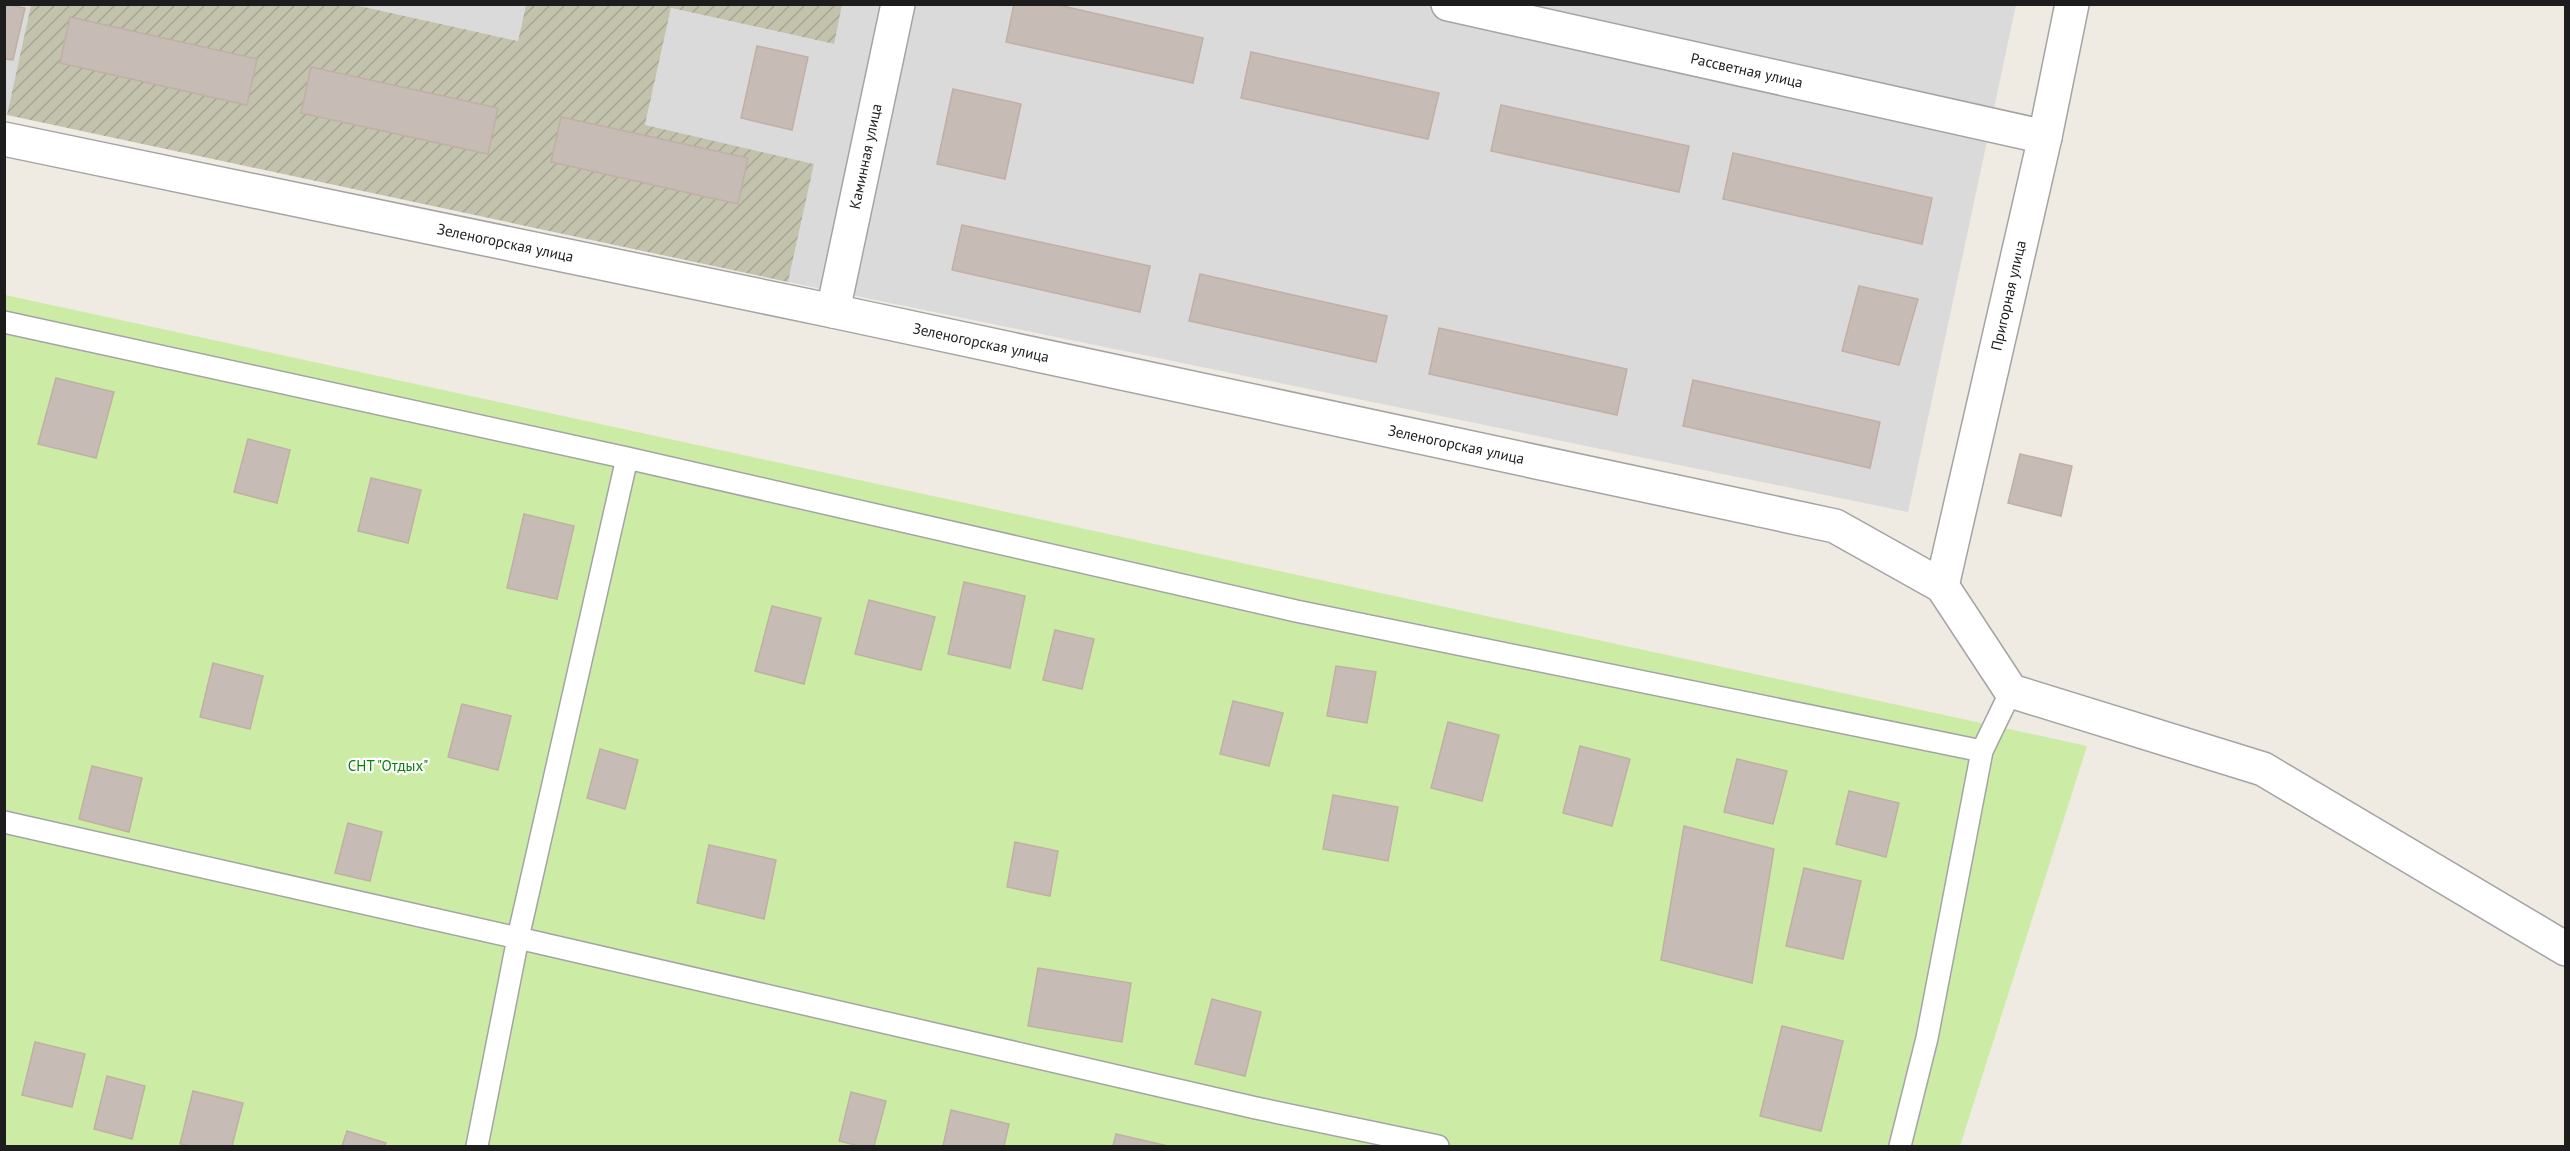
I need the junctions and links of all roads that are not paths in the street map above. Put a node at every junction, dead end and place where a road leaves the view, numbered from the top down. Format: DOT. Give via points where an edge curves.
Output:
graph roads {
  1 [pos="898,4"];
  2 [pos="1448,4"];
  3 [pos="2072,4"];
  4 [pos="1480,8"];
  5 [pos="2045,137"];
  6 [pos="4,139"];
  7 [pos="833,310"];
  8 [pos="4,322"];
  9 [pos="627,458"];
  10 [pos="1942,586"];
  11 [pos="2011,691"];
  12 [pos="1982,751"];
  13 [pos="4,822"];
  14 [pos="518,938"];
  15 [pos="2565,949"];
  16 [pos="477,1146"];
  17 [pos="1438,1146"];
  18 [pos="1900,1146"];
  1 -- 7 [label="street, Каминная улица"];
  2 -- 4 [label="street, Рассветная улица"];
  3 -- 5 [label="street, Пригорная улица"];
  4 -- 5 [label="street, Рассветная улица"];
  5 -- 10 [label="street, Пригорная улица"];
  6 -- 7 [label="street, Зеленогорская улица"];
  7 -- 10 [label="street, Зеленогорская улица" via="1834,526"];
  8 -- 9 [label="lane"];
  9 -- 12 [label="lane" via="1296,611"];
  9 -- 14 [label="lane"];
  10 -- 11 [label="street"];
  11 -- 12 [label="lane"];
  11 -- 15 [label="street" via="2263,770"];
  12 -- 18 [label="lane" via="1927,1038"];
  13 -- 14 [label="lane"];
  14 -- 16 [label="lane"];
  14 -- 17 [label="lane" via="1256,1108"];
}
